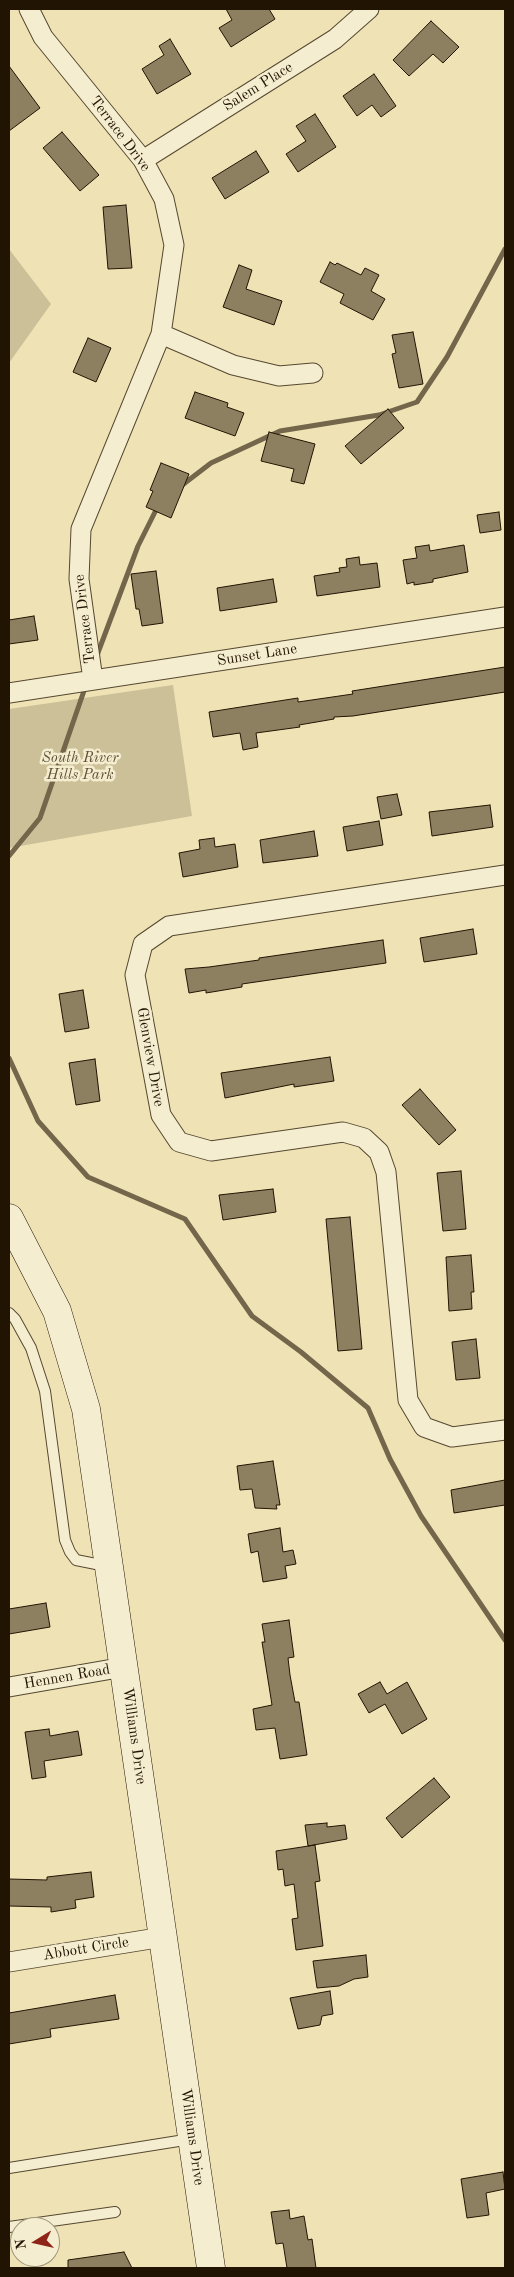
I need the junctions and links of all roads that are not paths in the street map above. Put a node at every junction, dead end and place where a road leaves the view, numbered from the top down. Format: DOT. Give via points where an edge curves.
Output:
graph roads {
  1 [pos="29,9"];
  2 [pos="369,9"];
  3 [pos="143,160"];
  4 [pos="161,334"];
  5 [pos="313,373"];
  6 [pos="505,617"];
  7 [pos="93,680"];
  8 [pos="9,693"];
  9 [pos="505,875"];
  10 [pos="9,1218"];
  11 [pos="9,1313"];
  12 [pos="505,1430"];
  13 [pos="110,1566"];
  14 [pos="124,1667"];
  15 [pos="9,1688"];
  16 [pos="163,1937"];
  17 [pos="9,1962"];
  18 [pos="192,2139"];
  19 [pos="9,2168"];
  20 [pos="115,2212"];
  21 [pos="9,2228"];
  22 [pos="211,2268"];
  1 -- 3 [label="street, Terrace Drive" via="43,37"];
  2 -- 3 [label="street, Salem Place" via="335,38"];
  3 -- 4 [label="street, Terrace Drive" via="164,199 174,245"];
  4 -- 5 [label="street" via="233,366 279,376"];
  4 -- 7 [label="street, Terrace Drive" via="81,528 79,579"];
  6 -- 7 [label="street, Sunset Lane"];
  7 -- 8 [label="street, Sunset Lane"];
  9 -- 12 [label="street, Glenview Drive" via="169,926 144,944 135,975 160,1115 179,1142 211,1151 343,1132 364,1138 379,1152 386,1172 408,1400 424,1427 452,1437"];
  10 -- 13 [label="main road, Williams Drive" via="57,1311 86,1409"];
  11 -- 13 [label="lane" via="32,1348 45,1391 65,1540 76,1560"];
  13 -- 14 [label="main road, Williams Drive"];
  14 -- 15 [label="street, Hennen Road"];
  14 -- 16 [label="main road, Williams Drive"];
  16 -- 17 [label="street, Abbott Circle"];
  16 -- 18 [label="main road, Williams Drive"];
  18 -- 19 [label="lane"];
  18 -- 22 [label="main road, Williams Drive"];
  20 -- 21 [label="lane"];
}
